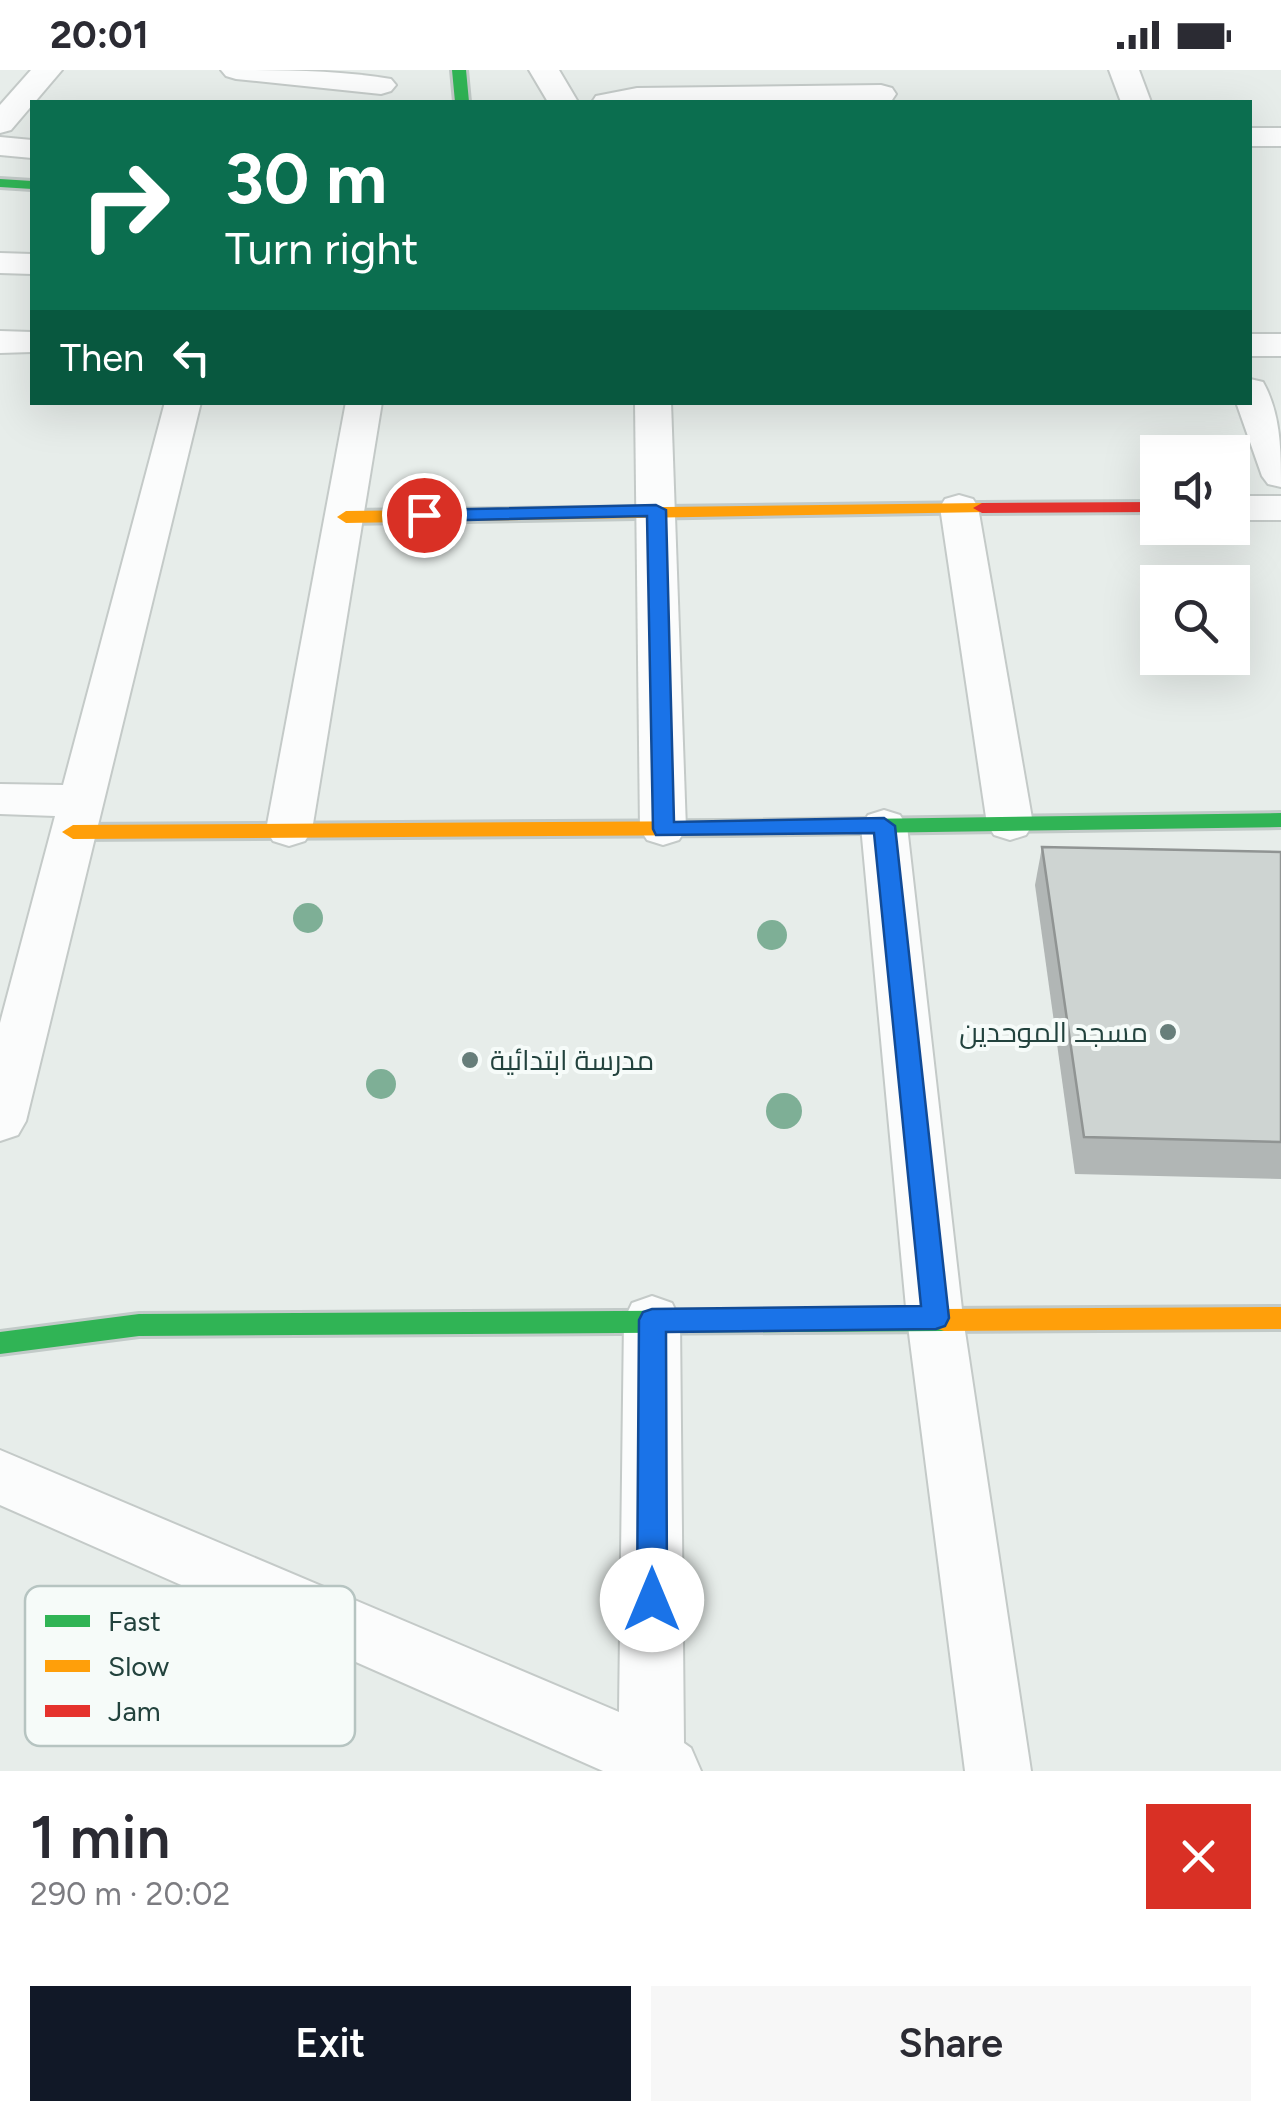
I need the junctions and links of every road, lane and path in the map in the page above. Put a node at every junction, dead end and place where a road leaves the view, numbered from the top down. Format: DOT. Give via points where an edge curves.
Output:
graph roads {
  1 [pos="47,70"];
  2 [pos="236,70"];
  3 [pos="458,70"];
  4 [pos="544,70"];
  5 [pos="1124,70"];
  6 [pos="379,86"];
  7 [pos="880,89"];
  8 [pos="637,90"];
  9 [pos="462,100"];
  10 [pos="561,100"];
  11 [pos="611,100"];
  12 [pos="1135,100"];
  13 [pos="0,124"];
  14 [pos="1252,137"];
  15 [pos="1281,137"];
  16 [pos="0,146"];
  17 [pos="30,149"];
  18 [pos="0,182"];
  19 [pos="30,186"];
  20 [pos="0,263"];
  21 [pos="30,264"];
  22 [pos="0,342"];
  23 [pos="30,342"];
  24 [pos="1252,345"];
  25 [pos="1281,345"];
  26 [pos="1252,396"];
  27 [pos="181,405"];
  28 [pos="364,405"];
  29 [pos="652,405"];
  30 [pos="1281,476"];
  31 [pos="958,507"];
  32 [pos="1140,508"];
  33 [pos="1250,508"];
  34 [pos="1281,508"];
  35 [pos="656,510"];
  36 [pos="346,517"];
  37 [pos="0,799"];
  38 [pos="77,816"];
  39 [pos="1281,820"];
  40 [pos="1010,824"];
  41 [pos="884,826"];
  42 [pos="664,829"];
  43 [pos="289,830"];
  44 [pos="0,1121"];
  45 [pos="936,1318"];
  46 [pos="1281,1318"];
  47 [pos="652,1320"];
  48 [pos="0,1343"];
  49 [pos="0,1476"];
  50 [pos="251,1586"];
  51 [pos="355,1631"];
  52 [pos="660,1765"];
  53 [pos="998,1771"];
  1 -- 13 [label="street"];
  2 -- 6 [label="street"];
  3 -- 9 [label="street"];
  4 -- 10 [label="street"];
  5 -- 12 [label="street"];
  7 -- 8 [label="street"];
  8 -- 11 [label="street"];
  14 -- 15 [label="street"];
  16 -- 17 [label="street"];
  18 -- 19 [label="street"];
  20 -- 21 [label="street"];
  22 -- 23 [label="street"];
  24 -- 25 [label="street"];
  26 -- 30 [label="street"];
  27 -- 38 [label="street"];
  28 -- 36 [label="street"];
  29 -- 35 [label="street"];
  31 -- 32 [label="street"];
  31 -- 35 [label="street"];
  31 -- 40 [label="street"];
  33 -- 34 [label="street"];
  35 -- 36 [label="street"];
  35 -- 42 [label="street"];
  36 -- 43 [label="street"];
  37 -- 38 [label="street"];
  38 -- 43 [label="street"];
  38 -- 44 [label="street"];
  39 -- 40 [label="street"];
  40 -- 41 [label="street"];
  41 -- 42 [label="street"];
  41 -- 45 [label="street"];
  42 -- 43 [label="street"];
  45 -- 46 [label="street"];
  45 -- 47 [label="street"];
  45 -- 53 [label="street"];
  47 -- 48 [label="street" via="139,1325"];
  47 -- 52 [label="street"];
  49 -- 50 [label="street"];
  51 -- 52 [label="street"];
}
